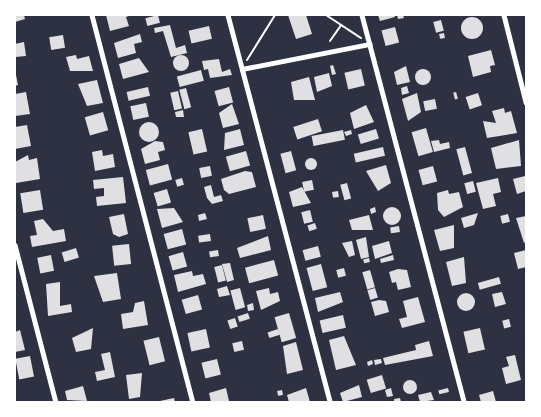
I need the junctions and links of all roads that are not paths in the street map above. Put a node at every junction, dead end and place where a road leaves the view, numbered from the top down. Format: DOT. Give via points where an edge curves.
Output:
graph roads {
  1 [pos="92,15"];
  2 [pos="228,15"];
  3 [pos="362,15"];
  4 [pos="504,15"];
  5 [pos="370,44"];
  6 [pos="242,69"];
  7 [pos="526,102"];
  8 [pos="15,245"];
  9 [pos="56,402"];
  10 [pos="193,402"];
  11 [pos="330,402"];
  12 [pos="464,402"];
  1 -- 10 [label="street"];
  2 -- 6 [label="street"];
  3 -- 5 [label="street"];
  4 -- 7 [label="street"];
  5 -- 6 [label="street"];
  5 -- 12 [label="street"];
  6 -- 11 [label="street"];
  8 -- 9 [label="street"];
}
